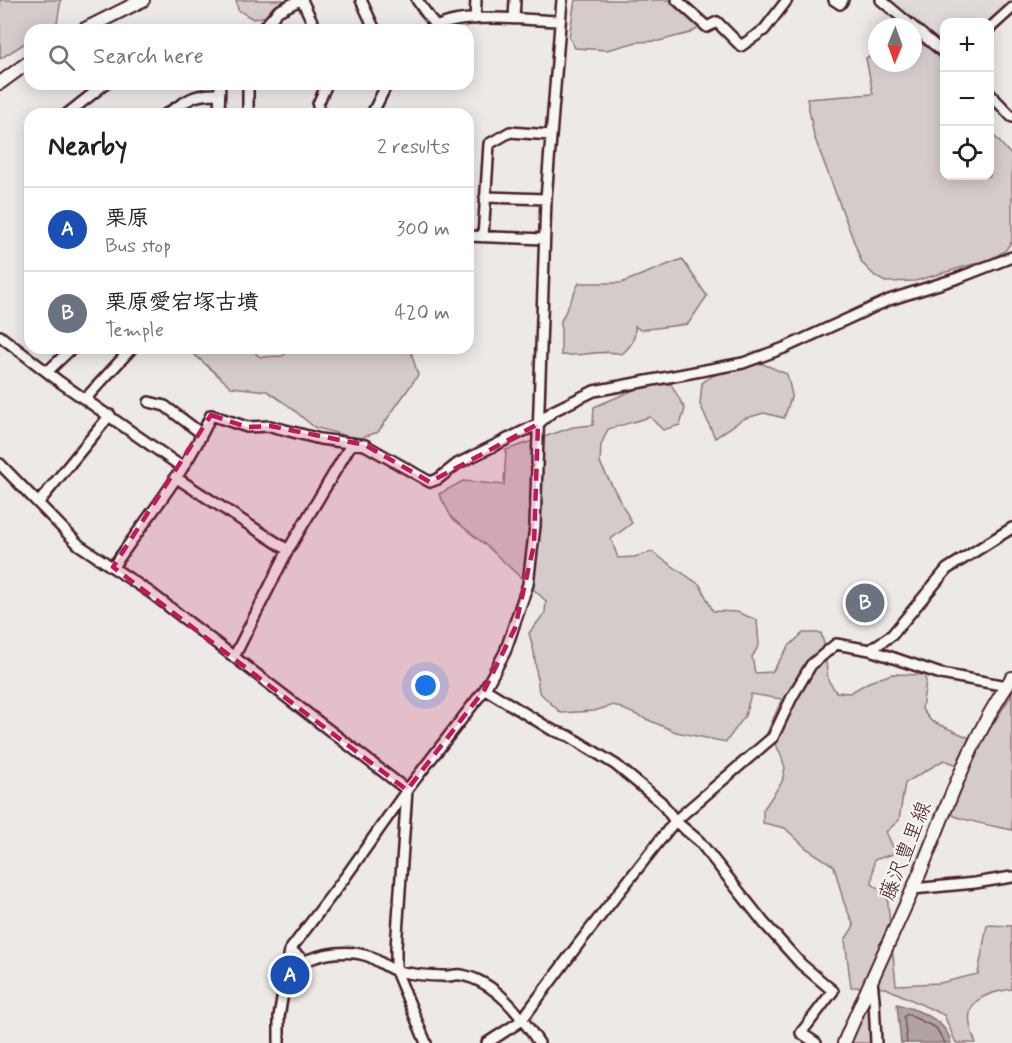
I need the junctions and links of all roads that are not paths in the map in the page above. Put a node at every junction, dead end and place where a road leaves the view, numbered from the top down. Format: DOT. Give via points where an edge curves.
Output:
graph roads {
  1 [pos="143,0"];
  2 [pos="301,0"];
  3 [pos="361,0"];
  4 [pos="417,0"];
  5 [pos="476,0"];
  6 [pos="515,0"];
  7 [pos="562,0"];
  8 [pos="677,0"];
  9 [pos="787,0"];
  10 [pos="834,0"];
  11 [pos="843,0"];
  12 [pos="881,0"];
  13 [pos="1012,8"];
  14 [pos="475,19"];
  15 [pos="514,19"];
  16 [pos="560,21"];
  17 [pos="95,24"];
  18 [pos="267,24"];
  19 [pos="313,24"];
  20 [pos="372,24"];
  21 [pos="431,24"];
  22 [pos="441,24"];
  23 [pos="994,24"];
  24 [pos="940,49"];
  25 [pos="24,66"];
  26 [pos="0,83"];
  27 [pos="97,90"];
  28 [pos="219,90"];
  29 [pos="248,90"];
  30 [pos="324,90"];
  31 [pos="384,90"];
  32 [pos="219,94"];
  33 [pos="994,98"];
  34 [pos="75,108"];
  35 [pos="175,108"];
  36 [pos="219,108"];
  37 [pos="248,108"];
  38 [pos="318,108"];
  39 [pos="375,108"];
  40 [pos="1011,115"];
  41 [pos="550,135"];
  42 [pos="485,197"];
  43 [pos="546,200"];
  44 [pos="474,236"];
  45 [pos="483,237"];
  46 [pos="544,239"];
  47 [pos="1012,257"];
  48 [pos="0,336"];
  49 [pos="66,354"];
  50 [pos="126,354"];
  51 [pos="47,372"];
  52 [pos="86,398"];
  53 [pos="150,402"];
  54 [pos="110,415"];
  55 [pos="538,424"];
  56 [pos="202,434"];
  57 [pos="352,443"];
  58 [pos="0,464"];
  59 [pos="182,467"];
  60 [pos="175,477"];
  61 [pos="39,502"];
  62 [pos="1012,528"];
  63 [pos="288,550"];
  64 [pos="113,567"];
  65 [pos="870,650"];
  66 [pos="234,657"];
  67 [pos="1009,682"];
  68 [pos="485,689"];
  69 [pos="407,790"];
  70 [pos="675,821"];
  71 [pos="1012,877"];
  72 [pos="913,889"];
  73 [pos="290,950"];
  74 [pos="396,970"];
  75 [pos="872,979"];
  76 [pos="521,1021"];
  77 [pos="279,1043"];
  78 [pos="426,1043"];
  79 [pos="487,1043"];
  80 [pos="539,1043"];
  81 [pos="816,1043"];
  82 [pos="844,1043"];
  83 [pos="876,1043"];
  1 -- 17 [label="main road"];
  2 -- 18 [label="street" via="278,11"];
  2 -- 19 [label="street"];
  3 -- 20 [label="street"];
  4 -- 21 [label="street"];
  5 -- 14 [label="street"];
  6 -- 15 [label="street"];
  7 -- 16 [label="street"];
  8 -- 9 [label="street" via="707,27 717,22 741,46 764,30"];
  10 -- 11 [label="street" via="840,4"];
  12 -- 24 [label="street"];
  13 -- 23 [label="street"];
  14 -- 15 [label="street"];
  14 -- 22 [label="street"];
  15 -- 16 [label="street"];
  16 -- 41 [label="street"];
  25 -- 26 [label="main road"];
  27 -- 34 [label="street"];
  28 -- 32 [label="street"];
  29 -- 37 [label="street"];
  30 -- 38 [label="street"];
  31 -- 39 [label="street"];
  32 -- 35 [label="street" via="194,96"];
  32 -- 36 [label="street"];
  33 -- 40 [label="street"];
  41 -- 42 [label="street" via="510,132 489,144"];
  41 -- 43 [label="street"];
  42 -- 43 [label="street"];
  42 -- 45 [label="street"];
  43 -- 46 [label="street"];
  44 -- 45 [label="street"];
  45 -- 46 [label="street"];
  46 -- 55 [label="street"];
  47 -- 55 [label="street" via="890,300 743,363 594,391 553,411"];
  48 -- 51 [label="street"];
  49 -- 51 [label="street"];
  50 -- 52 [label="street"];
  51 -- 52 [label="street"];
  52 -- 54 [label="street"];
  53 -- 56 [label="street" via="165,406"];
  54 -- 59 [label="street"];
  54 -- 61 [label="street"];
  55 -- 57 [label="street" via="457,464 430,482 379,451"];
  55 -- 68 [label="street" via="534,545 528,584 505,652"];
  56 -- 57 [label="street" via="211,415 247,427 270,426"];
  56 -- 59 [label="street"];
  57 -- 63 [label="street"];
  58 -- 61 [label="street"];
  59 -- 60 [label="street"];
  60 -- 63 [label="street"];
  60 -- 64 [label="street"];
  61 -- 64 [label="street" via="79,545"];
  62 -- 65 [label="street" via="947,569 892,635"];
  63 -- 66 [label="street"];
  64 -- 66 [label="street"];
  65 -- 67 [label="street" via="941,674"];
  65 -- 70 [label="street" via="836,644 811,665 773,737"];
  66 -- 69 [label="street"];
  67 -- 72 [label="main road, 藤沢豊里線" via="970,751"];
  68 -- 69 [label="street"];
  68 -- 70 [label="street" via="616,765 661,802"];
  69 -- 73 [label="street"];
  69 -- 74 [label="street"];
  70 -- 76 [label="street"];
  70 -- 81 [label="street" via="699,841 801,964 833,991 801,1034"];
  71 -- 72 [label="street"];
  72 -- 75 [label="main road, 藤沢豊里線"];
  73 -- 74 [label="street" via="305,960 321,954 368,956"];
  73 -- 77 [label="street" via="279,1017"];
  74 -- 76 [label="street" via="461,975 504,998"];
  74 -- 78 [label="street"];
  75 -- 82 [label="main road, 藤沢豊里線"];
  75 -- 83 [label="street"];
  76 -- 79 [label="street"];
  76 -- 80 [label="street"];
}
